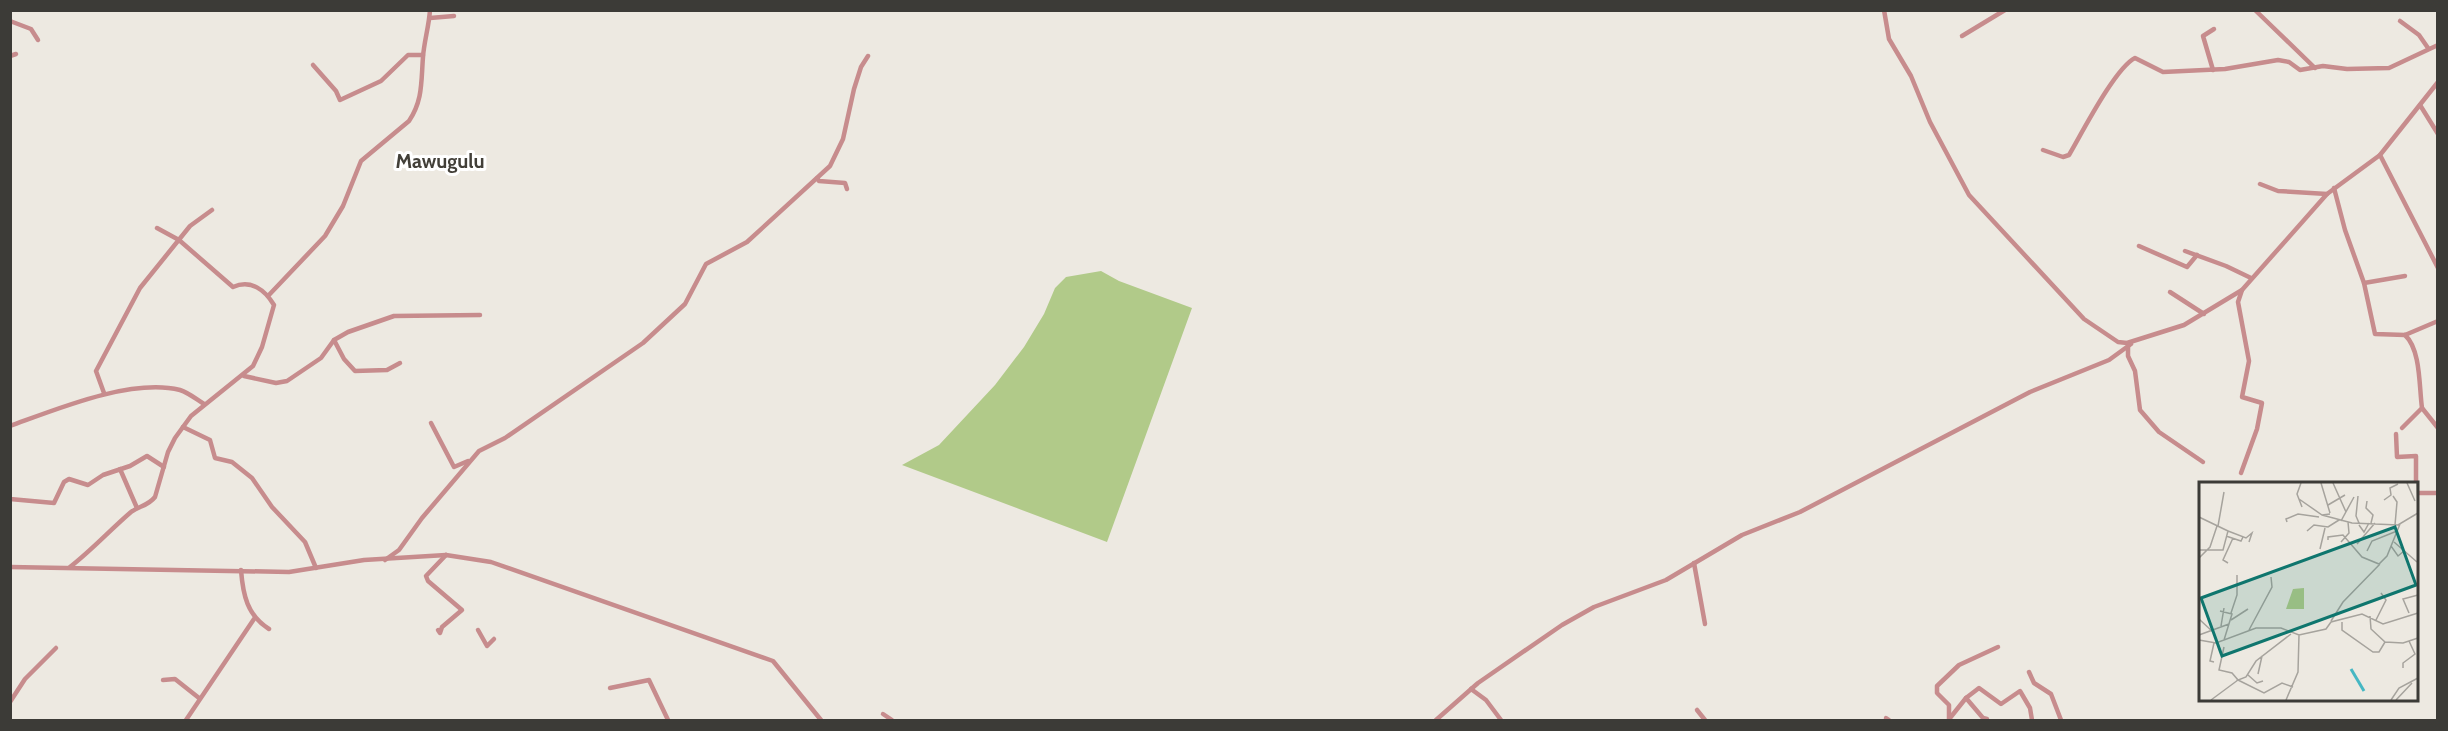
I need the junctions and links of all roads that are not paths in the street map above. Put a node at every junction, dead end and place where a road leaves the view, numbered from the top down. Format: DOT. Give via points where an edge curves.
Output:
graph roads {
  1 [pos="430,10"];
  2 [pos="1884,10"];
  3 [pos="2005,10"];
  4 [pos="2255,10"];
  5 [pos="454,16"];
  6 [pos="430,18"];
  7 [pos="10,21"];
  8 [pos="2400,21"];
  9 [pos="2214,29"];
  10 [pos="1962,36"];
  11 [pos="38,40"];
  12 [pos="2438,45"];
  13 [pos="2428,48"];
  14 [pos="423,55"];
  15 [pos="868,56"];
  16 [pos="312,65"];
  17 [pos="2315,68"];
  18 [pos="2213,70"];
  19 [pos="2438,82"];
  20 [pos="2420,105"];
  21 [pos="2438,134"];
  22 [pos="2043,150"];
  23 [pos="2380,155"];
  24 [pos="817,178"];
  25 [pos="2260,184"];
  26 [pos="2334,188"];
  27 [pos="846,189"];
  28 [pos="2327,194"];
  29 [pos="212,210"];
  30 [pos="158,228"];
  31 [pos="179,240"];
  32 [pos="2139,246"];
  33 [pos="2185,251"];
  34 [pos="2197,255"];
  35 [pos="2437,266"];
  36 [pos="2405,276"];
  37 [pos="2250,278"];
  38 [pos="2364,283"];
  39 [pos="2242,290"];
  40 [pos="2170,292"];
  41 [pos="268,296"];
  42 [pos="2204,314"];
  43 [pos="480,315"];
  44 [pos="2438,321"];
  45 [pos="2405,335"];
  46 [pos="334,340"];
  47 [pos="2134,342"];
  48 [pos="2128,346"];
  49 [pos="400,363"];
  50 [pos="244,375"];
  51 [pos="104,393"];
  52 [pos="204,404"];
  53 [pos="2422,408"];
  54 [pos="431,423"];
  55 [pos="10,426"];
  56 [pos="183,427"];
  57 [pos="2402,428"];
  58 [pos="2438,428"];
  59 [pos="2396,434"];
  60 [pos="479,451"];
  61 [pos="2203,462"];
  62 [pos="164,467"];
  63 [pos="120,469"];
  64 [pos="2241,473"];
  65 [pos="2416,482"];
  66 [pos="2418,493"];
  67 [pos="2438,493"];
  68 [pos="10,499"];
  69 [pos="137,508"];
  70 [pos="446,555"];
  71 [pos="385,561"];
  72 [pos="1694,563"];
  73 [pos="10,567"];
  74 [pos="70,567"];
  75 [pos="316,568"];
  76 [pos="241,570"];
  77 [pos="254,620"];
  78 [pos="1705,624"];
  79 [pos="269,629"];
  80 [pos="438,630"];
  81 [pos="478,630"];
  82 [pos="494,639"];
  83 [pos="1998,647"];
  84 [pos="56,648"];
  85 [pos="2029,672"];
  86 [pos="163,680"];
  87 [pos="610,688"];
  88 [pos="1471,689"];
  89 [pos="199,698"];
  90 [pos="1966,698"];
  91 [pos="10,702"];
  92 [pos="1697,710"];
  93 [pos="883,714"];
  94 [pos="1950,719"];
  95 [pos="1986,719"];
  96 [pos="186,720"];
  97 [pos="668,720"];
  98 [pos="821,720"];
  99 [pos="892,720"];
  100 [pos="1436,720"];
  101 [pos="1501,720"];
  102 [pos="1705,720"];
  103 [pos="2032,720"];
  104 [pos="2061,720"];
  1 -- 6 [label="street"];
  2 -- 47 [label="street" via="1889,39 1969,195 2084,319 2118,342"];
  3 -- 10 [label="street"];
  4 -- 17 [label="street"];
  5 -- 6 [label="street"];
  6 -- 14 [label="street"];
  7 -- 11 [label="street" via="31,29"];
  8 -- 13 [label="street" via="2419,35"];
  9 -- 18 [label="street" via="2203,36"];
  12 -- 13 [label="street"];
  13 -- 17 [label="street" via="2389,68"];
  14 -- 16 [label="street" via="408,55 381,81 340,100"];
  14 -- 41 [label="street" via="420,100 409,121 361,161 343,206 325,236"];
  15 -- 24 [label="street" via="854,89 843,139 830,166"];
  17 -- 18 [label="street" via="2300,70 2278,60"];
  18 -- 22 [label="street" via="2163,72 2135,58 2117,77 2069,155 2063,157"];
  19 -- 20 [label="street"];
  20 -- 21 [label="street"];
  20 -- 23 [label="street"];
  23 -- 26 [label="street"];
  23 -- 35 [label="street"];
  24 -- 27 [label="street" via="845,183"];
  24 -- 60 [label="street" via="747,242 706,264 685,304 643,343 505,438"];
  25 -- 28 [label="street" via="2278,191"];
  26 -- 28 [label="street"];
  26 -- 38 [label="street"];
  28 -- 37 [label="street"];
  29 -- 31 [label="street"];
  30 -- 31 [label="street"];
  31 -- 41 [label="street" via="233,287 251,284"];
  31 -- 51 [label="street" via="140,288 99,364 96,376"];
  32 -- 34 [label="street" via="2187,267"];
  33 -- 34 [label="street"];
  34 -- 37 [label="street"];
  36 -- 38 [label="street"];
  37 -- 39 [label="street"];
  38 -- 45 [label="street" via="2375,334"];
  39 -- 42 [label="street"];
  39 -- 64 [label="street" via="2239,309 2249,361 2242,397 2262,403"];
  40 -- 42 [label="street"];
  41 -- 50 [label="street" via="274,305 262,347"];
  42 -- 47 [label="street"];
  43 -- 46 [label="street" via="394,316"];
  44 -- 45 [label="street"];
  45 -- 53 [label="street" via="2415,356"];
  46 -- 49 [label="street" via="356,371 387,370"];
  46 -- 50 [label="street" via="321,358 287,381 276,383"];
  47 -- 48 [label="street"];
  48 -- 61 [label="street" via="2140,410 2159,432"];
  48 -- 72 [label="street" via="2109,360 2030,392 1800,512 1742,535"];
  50 -- 52 [label="street"];
  51 -- 52 [label="street" via="171,389 186,392"];
  51 -- 55 [label="street"];
  52 -- 56 [label="street"];
  53 -- 57 [label="street"];
  53 -- 58 [label="street"];
  54 -- 60 [label="street" via="454,467"];
  56 -- 62 [label="street"];
  56 -- 75 [label="street" via="210,440 216,458 232,462 252,478 272,507 305,542"];
  59 -- 65 [label="street" via="2397,457 2416,456"];
  60 -- 71 [label="street" via="399,550"];
  62 -- 63 [label="street" via="147,456"];
  62 -- 69 [label="street" via="155,497"];
  63 -- 68 [label="street" via="88,485 69,479 54,502"];
  63 -- 69 [label="street"];
  66 -- 67 [label="street"];
  69 -- 74 [label="street"];
  70 -- 71 [label="street"];
  70 -- 80 [label="street" via="426,576 462,610 440,633"];
  70 -- 98 [label="street" via="491,562 773,661"];
  71 -- 75 [label="street" via="364,560"];
  72 -- 78 [label="street"];
  72 -- 88 [label="street" via="1666,580 1594,607 1562,625"];
  73 -- 74 [label="street"];
  74 -- 76 [label="street"];
  75 -- 76 [label="street" via="290,572"];
  76 -- 77 [label="street"];
  77 -- 79 [label="street"];
  77 -- 89 [label="street"];
  81 -- 82 [label="street" via="487,646"];
  83 -- 94 [label="street" via="1959,665 1937,686 1936,691 1949,705"];
  84 -- 91 [label="street" via="25,679"];
  85 -- 104 [label="street" via="2034,683 2051,694"];
  86 -- 89 [label="street" via="175,679"];
  87 -- 97 [label="street" via="649,680"];
  88 -- 100 [label="street"];
  88 -- 101 [label="street" via="1486,700"];
  89 -- 96 [label="street"];
  90 -- 94 [label="street"];
  90 -- 95 [label="street"];
  90 -- 103 [label="street" via="1979,688 2001,704 2020,691"];
  92 -- 102 [label="street"];
  93 -- 99 [label="street"];
}
